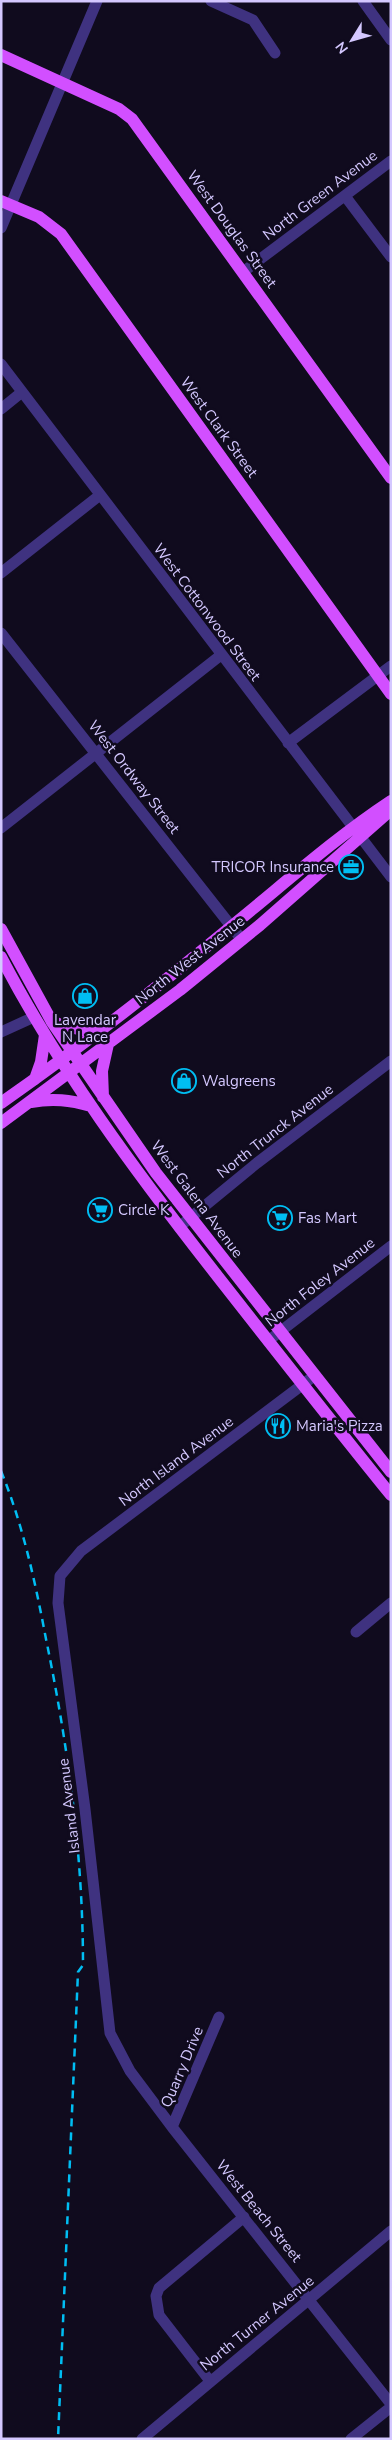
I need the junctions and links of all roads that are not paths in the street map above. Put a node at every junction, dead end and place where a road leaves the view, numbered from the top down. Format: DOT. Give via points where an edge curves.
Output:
graph roads {
  1 [pos="97,1"];
  2 [pos="211,1"];
  3 [pos="363,1"];
  4 [pos="391,40"];
  5 [pos="275,53"];
  6 [pos="1,55"];
  7 [pos="62,83"];
  8 [pos="391,161"];
  9 [pos="345,196"];
  10 [pos="7,203"];
  11 [pos="1,228"];
  12 [pos="391,257"];
  13 [pos="243,272"];
  14 [pos="1,364"];
  15 [pos="22,392"];
  16 [pos="1,409"];
  17 [pos="391,478"];
  18 [pos="100,495"];
  19 [pos="1,573"];
  20 [pos="1,633"];
  21 [pos="221,654"];
  22 [pos="391,666"];
  23 [pos="378,676"];
  24 [pos="391,694"];
  25 [pos="288,743"];
  26 [pos="97,754"];
  27 [pos="391,801"];
  28 [pos="391,810"];
  29 [pos="1,828"];
  30 [pos="356,832"];
  31 [pos="391,877"];
  32 [pos="232,926"];
  33 [pos="1,929"];
  34 [pos="242,940"];
  35 [pos="1,957"];
  36 [pos="34,1017"];
  37 [pos="52,1022"];
  38 [pos="1,1032"];
  39 [pos="100,1032"];
  40 [pos="45,1035"];
  41 [pos="108,1044"];
  42 [pos="72,1052"];
  43 [pos="60,1061"];
  44 [pos="391,1061"];
  45 [pos="80,1065"];
  46 [pos="68,1074"];
  47 [pos="35,1079"];
  48 [pos="103,1097"];
  49 [pos="29,1102"];
  50 [pos="1,1103"];
  51 [pos="91,1106"];
  52 [pos="1,1123"];
  53 [pos="190,1218"];
  54 [pos="179,1227"];
  55 [pos="391,1246"];
  56 [pos="279,1333"];
  57 [pos="268,1342"];
  58 [pos="314,1376"];
  59 [pos="302,1386"];
  60 [pos="391,1472"];
  61 [pos="391,1495"];
  62 [pos="60,1576"];
  63 [pos="391,1603"];
  64 [pos="356,1632"];
  65 [pos="219,2017"];
  66 [pos="110,2033"];
  67 [pos="172,2127"];
  68 [pos="244,2217"];
  69 [pos="391,2231"];
  70 [pos="310,2300"];
  71 [pos="210,2381"];
  72 [pos="391,2406"];
  73 [pos="142,2439"];
  74 [pos="351,2439"];
  1 -- 7 [label="street"];
  2 -- 5 [label="street" via="253,20"];
  3 -- 4 [label="street"];
  6 -- 7 [label="main road, West Douglas Street"];
  7 -- 10 [label="street"];
  7 -- 13 [label="main road, West Douglas Street" via="132,118"];
  8 -- 9 [label="street, North Green Avenue"];
  9 -- 12 [label="street"];
  9 -- 13 [label="street, North Green Avenue"];
  10 -- 11 [label="street"];
  10 -- 23 [label="main road, West Clark Street" via="39,217 61,234"];
  13 -- 17 [label="main road, West Douglas Street"];
  14 -- 15 [label="street, West Cottonwood Street"];
  15 -- 16 [label="street"];
  15 -- 18 [label="street, West Cottonwood Street"];
  18 -- 19 [label="street"];
  18 -- 21 [label="street, West Cottonwood Street"];
  20 -- 26 [label="street, West Ordway Street"];
  21 -- 25 [label="street, West Cottonwood Street"];
  21 -- 26 [label="street"];
  22 -- 23 [label="street"];
  23 -- 24 [label="main road, West Clark Street"];
  23 -- 25 [label="street"];
  25 -- 30 [label="street, West Cottonwood Street"];
  26 -- 29 [label="street"];
  26 -- 32 [label="street, West Ordway Street"];
  27 -- 30 [label="main road, North West Avenue"];
  28 -- 30 [label="main road, North West Avenue"];
  30 -- 31 [label="street, West Cottonwood Street"];
  30 -- 32 [label="main road, North West Avenue"];
  30 -- 34 [label="main road, North West Avenue"];
  32 -- 34 [label="street, West Ordway Street"];
  32 -- 39 [label="main road, North West Avenue"];
  33 -- 37 [label="main road, West Galena Avenue"];
  34 -- 41 [label="main road, North West Avenue"];
  35 -- 36 [label="main road, West Galena Avenue"];
  36 -- 38 [label="street"];
  36 -- 40 [label="main road, West Galena Avenue"];
  37 -- 39 [label="main road"];
  37 -- 42 [label="main road, West Galena Avenue"];
  39 -- 42 [label="main road, North West Avenue"];
  40 -- 43 [label="main road, West Galena Avenue"];
  40 -- 47 [label="main road"];
  41 -- 45 [label="main road, North West Avenue"];
  41 -- 48 [label="main road" via="102,1071"];
  42 -- 43 [label="main road, North West Avenue"];
  42 -- 45 [label="main road, West Galena Avenue"];
  43 -- 46 [label="main road, West Galena Avenue"];
  43 -- 47 [label="main road, North West Avenue"];
  44 -- 53 [label="street, North Trunck Avenue"];
  45 -- 46 [label="main road, North West Avenue"];
  45 -- 48 [label="main road, West Galena Avenue"];
  46 -- 49 [label="main road, North West Avenue"];
  46 -- 51 [label="main road, West Galena Avenue"];
  47 -- 50 [label="main road, North West Avenue"];
  48 -- 53 [label="main road, West Galena Avenue"];
  49 -- 51 [label="main road" via="58,1099"];
  49 -- 52 [label="main road, North West Avenue"];
  51 -- 54 [label="main road, West Galena Avenue"];
  53 -- 54 [label="street, North Trunck Avenue"];
  53 -- 56 [label="main road, West Galena Avenue"];
  54 -- 57 [label="main road, West Galena Avenue"];
  55 -- 56 [label="street, North Foley Avenue"];
  56 -- 57 [label="street, North Foley Avenue"];
  56 -- 58 [label="main road, West Galena Avenue"];
  57 -- 59 [label="main road, West Galena Avenue"];
  58 -- 59 [label="street, North Island Avenue"];
  58 -- 60 [label="main road, West Galena Avenue"];
  59 -- 61 [label="main road, West Galena Avenue"];
  59 -- 62 [label="street, North Island Avenue" via="81,1551"];
  62 -- 66 [label="street, Island Avenue" via="58,1603 86,1808"];
  63 -- 64 [label="street"];
  65 -- 67 [label="street, Quarry Drive"];
  66 -- 67 [label="street, West Beach Street" via="130,2071"];
  67 -- 68 [label="street, West Beach Street"];
  68 -- 70 [label="street, West Beach Street"];
  68 -- 71 [label="street" via="159,2288 156,2296 159,2316"];
  69 -- 70 [label="street, North Turner Avenue"];
  70 -- 71 [label="street, North Turner Avenue"];
  70 -- 72 [label="street, West Beach Street"];
  71 -- 73 [label="street, North Turner Avenue"];
  72 -- 74 [label="street"];
}
